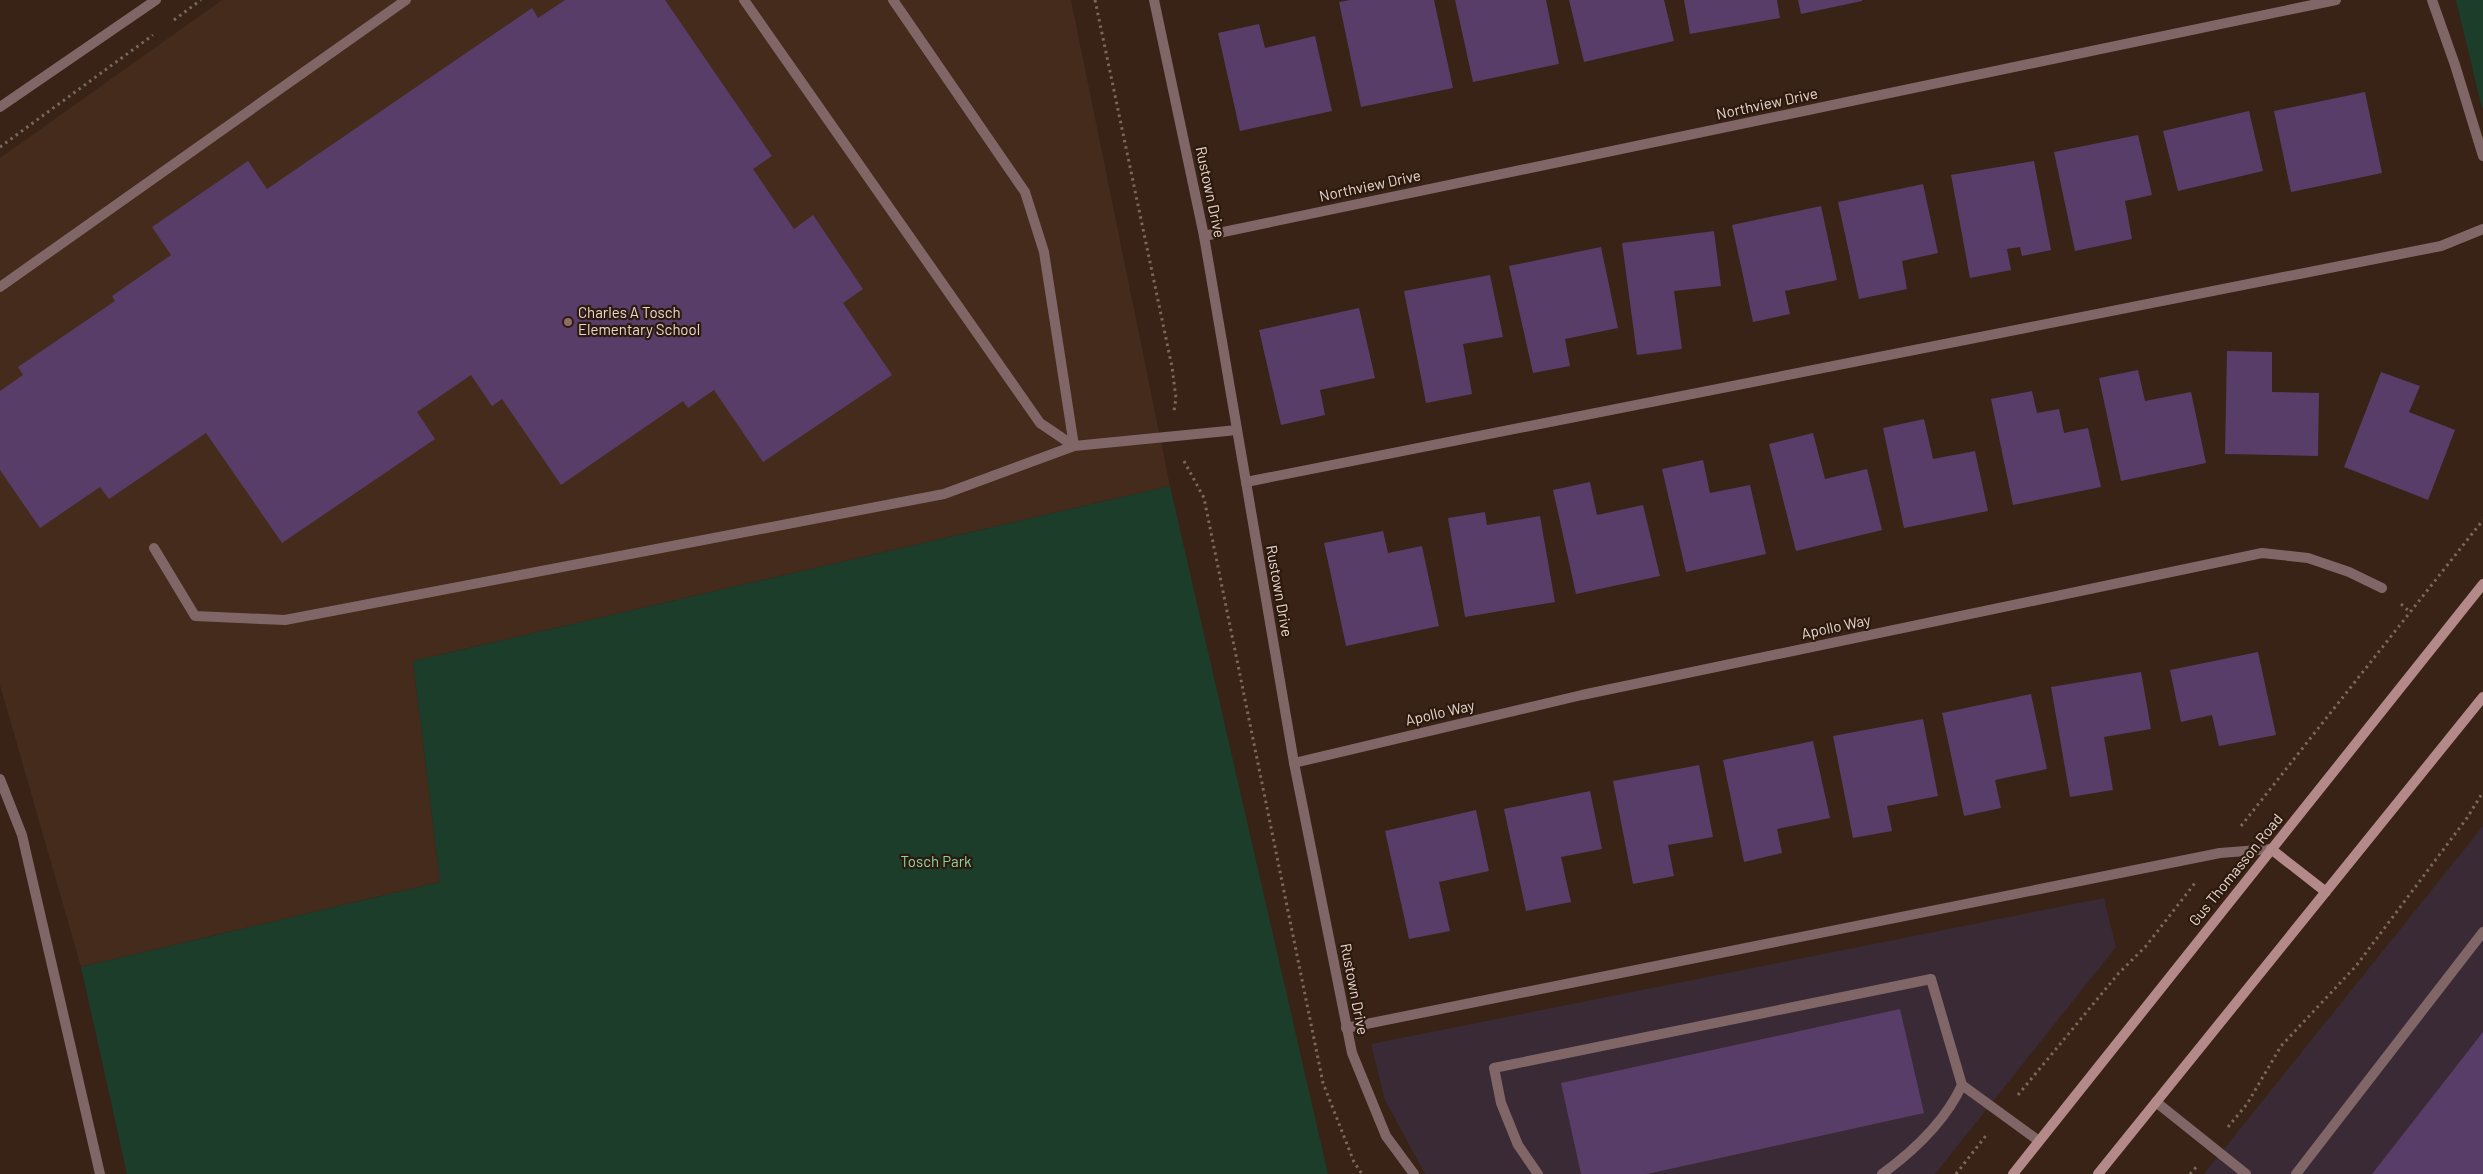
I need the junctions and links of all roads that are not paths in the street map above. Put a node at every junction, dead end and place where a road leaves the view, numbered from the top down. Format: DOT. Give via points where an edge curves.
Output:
graph roads {
  1 [pos="156,0"];
  2 [pos="406,0"];
  3 [pos="744,0"];
  4 [pos="893,0"];
  5 [pos="1154,0"];
  6 [pos="2336,0"];
  7 [pos="2432,0"];
  8 [pos="0,107"];
  9 [pos="2483,156"];
  10 [pos="2483,229"];
  11 [pos="1204,236"];
  12 [pos="0,287"];
  13 [pos="1237,430"];
  14 [pos="1074,446"];
  15 [pos="1246,482"];
  16 [pos="154,548"];
  17 [pos="2483,584"];
  18 [pos="2382,588"];
  19 [pos="2483,697"];
  20 [pos="1294,763"];
  21 [pos="0,779"];
  22 [pos="2272,849"];
  23 [pos="2326,892"];
  24 [pos="2483,932"];
  25 [pos="1346,1028"];
  26 [pos="1962,1085"];
  27 [pos="2156,1102"];
  28 [pos="2039,1141"];
  29 [pos="100,1174"];
  30 [pos="1414,1174"];
  31 [pos="1538,1174"];
  32 [pos="1882,1174"];
  33 [pos="2013,1174"];
  34 [pos="2098,1174"];
  35 [pos="2246,1174"];
  36 [pos="2296,1174"];
  1 -- 8 [label="street"];
  2 -- 12 [label="street"];
  3 -- 14 [label="street" via="1040,423"];
  4 -- 14 [label="street" via="1024,192 1044,252"];
  5 -- 11 [label="street, Rustown Drive"];
  6 -- 11 [label="street, Northview Drive"];
  7 -- 9 [label="street"];
  10 -- 15 [label="street" via="2441,246"];
  11 -- 13 [label="street, Rustown Drive"];
  13 -- 14 [label="street"];
  13 -- 15 [label="street, Rustown Drive"];
  14 -- 16 [label="street" via="944,494 286,620 195,616"];
  15 -- 20 [label="street, Rustown Drive"];
  17 -- 22 [label="main road, Gus Thomasson Road"];
  18 -- 20 [label="street, Apollo Way" via="2308,558 2262,552 1592,693"];
  19 -- 23 [label="main road"];
  20 -- 25 [label="street, Rustown Drive"];
  21 -- 29 [label="street" via="22,835"];
  22 -- 23 [label="main road"];
  22 -- 25 [label="street" via="2210,855"];
  22 -- 28 [label="main road, Gus Thomasson Road"];
  23 -- 27 [label="main road"];
  24 -- 36 [label="street"];
  25 -- 30 [label="street, Rustown Drive" via="1352,1053 1386,1136"];
  26 -- 28 [label="street"];
  26 -- 31 [label="street" via="1931,979 1494,1068 1501,1103 1518,1145"];
  26 -- 32 [label="street" via="1952,1106 1928,1135 1906,1157"];
  27 -- 34 [label="main road"];
  27 -- 35 [label="street"];
  28 -- 33 [label="main road, Gus Thomasson Road"];
}
